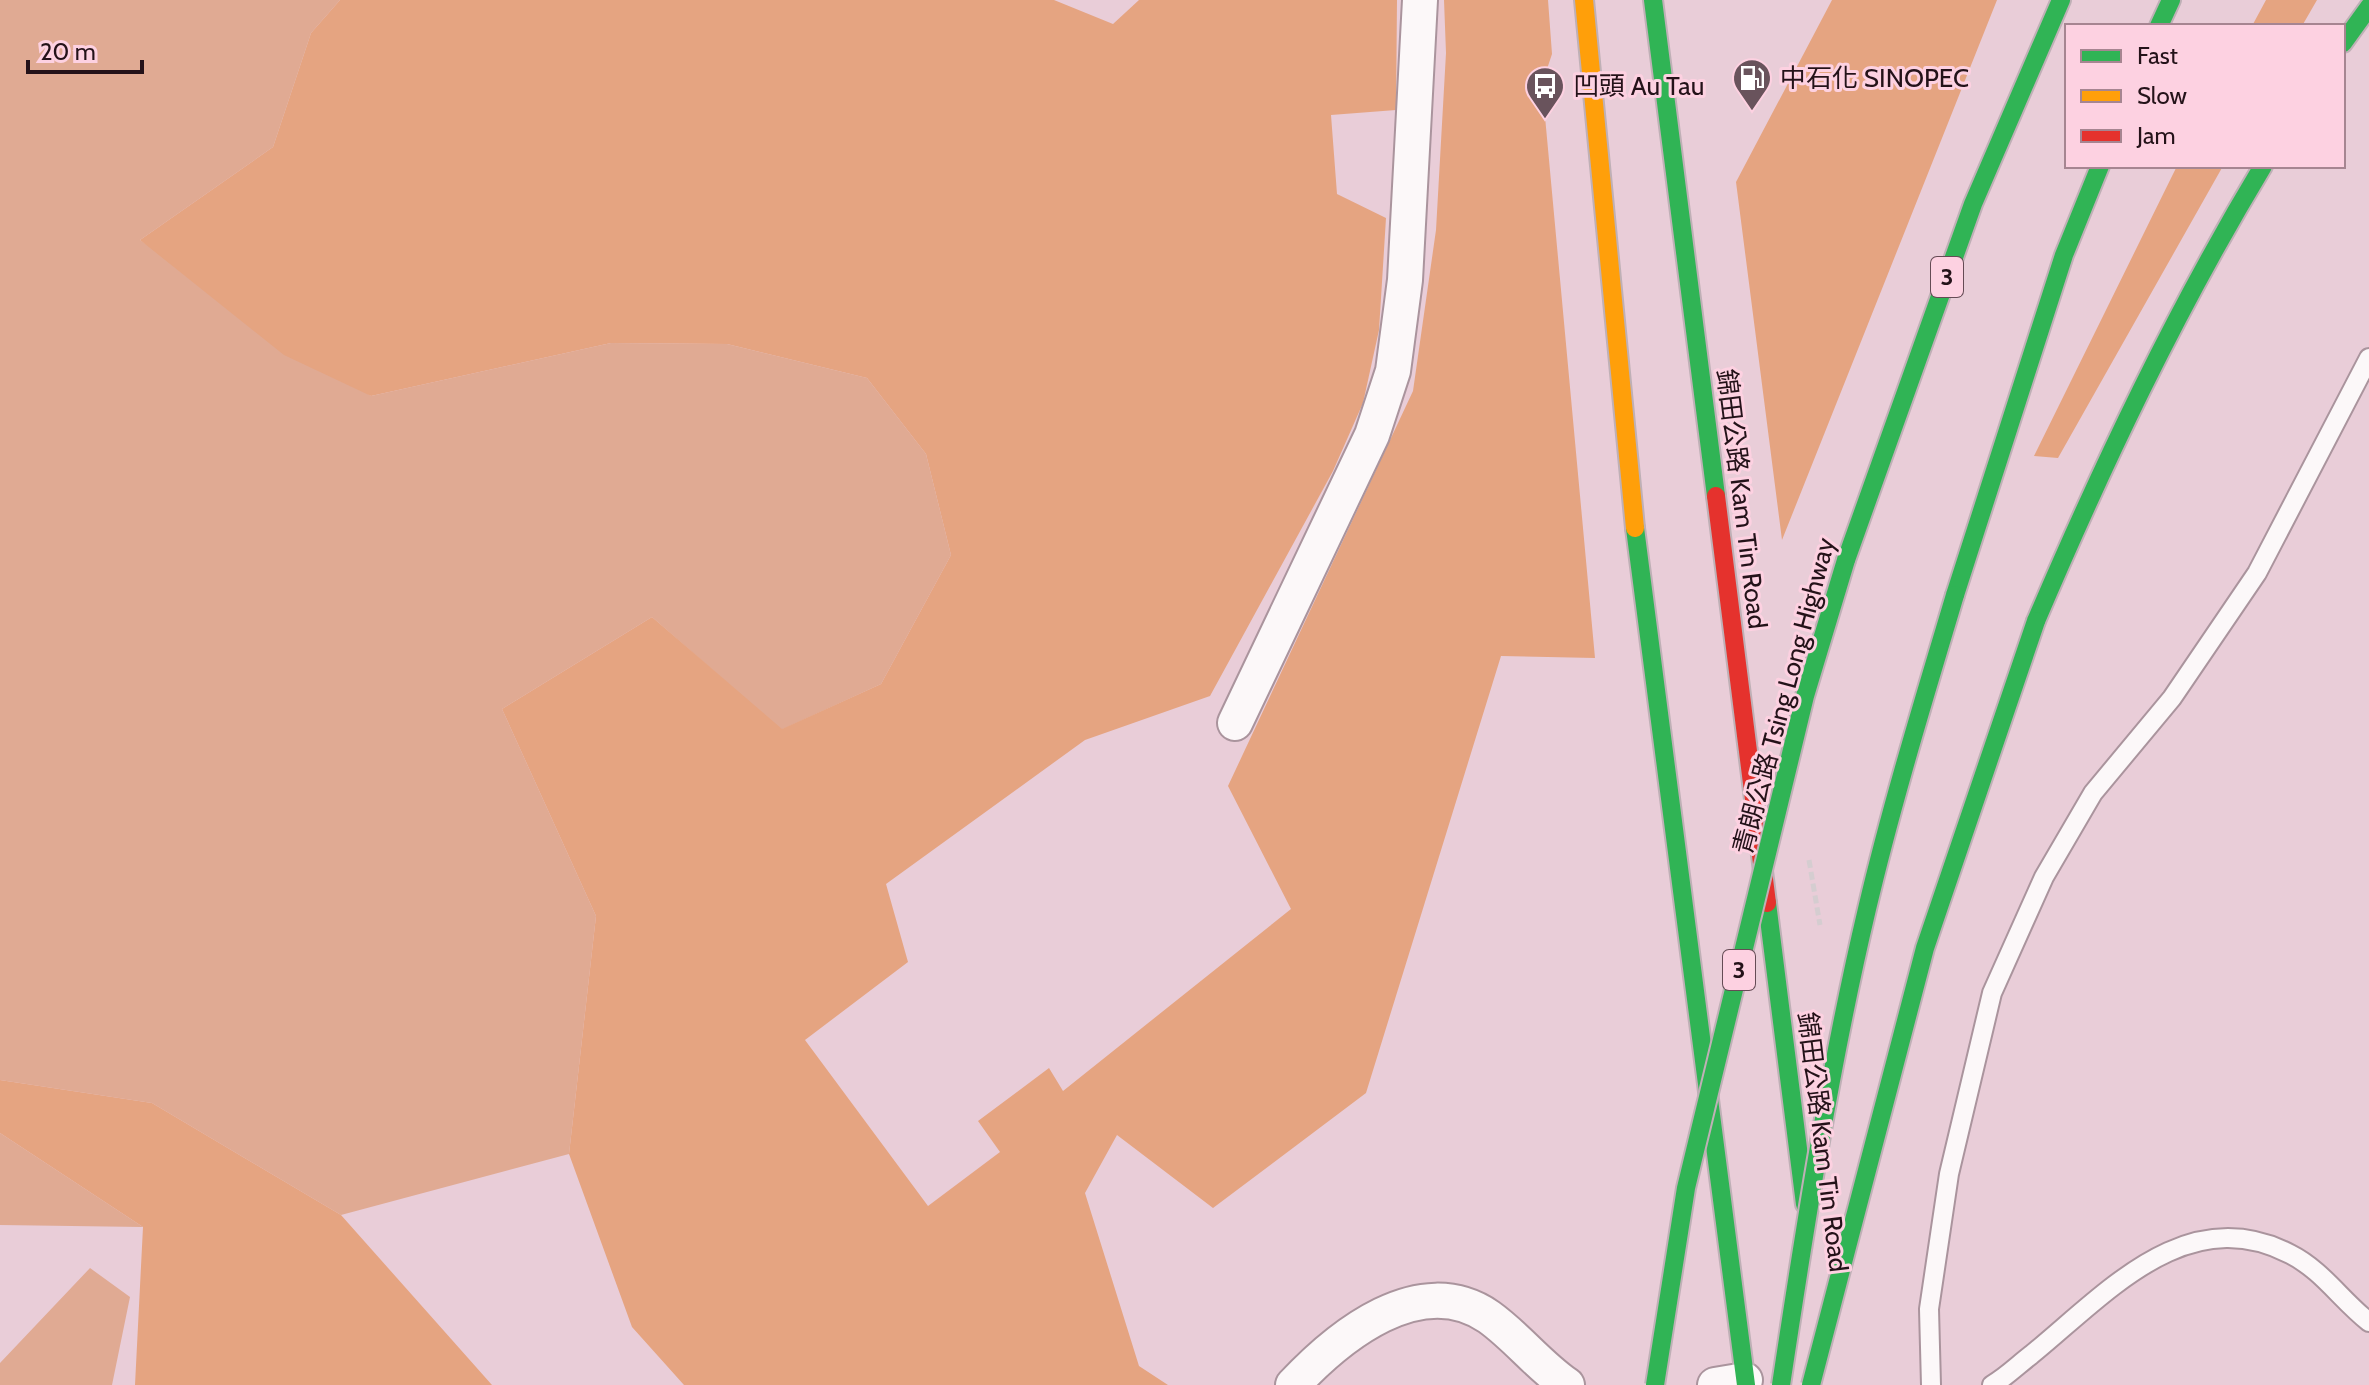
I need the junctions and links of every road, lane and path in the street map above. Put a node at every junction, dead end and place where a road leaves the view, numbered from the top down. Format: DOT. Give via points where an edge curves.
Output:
graph roads {
  1 [pos="1420,0"];
  2 [pos="1584,0"];
  3 [pos="1653,0"];
  4 [pos="2061,0"];
  5 [pos="2171,0"];
  6 [pos="2369,7"];
  7 [pos="2160,24"];
  8 [pos="2345,40"];
  9 [pos="2099,168"];
  10 [pos="2262,168"];
  11 [pos="2369,358"];
  12 [pos="1235,723"];
  13 [pos="2369,1322"];
  14 [pos="1735,1383"];
  15 [pos="1293,1385"];
  16 [pos="1567,1385"];
  17 [pos="1655,1385"];
  18 [pos="1781,1385"];
  19 [pos="1811,1385"];
  20 [pos="1830,1385"];
  21 [pos="1931,1385"];
  22 [pos="1992,1385"];
  1 -- 12 [label="street" via="1405,280 1393,371 1372,435"];
  2 -- 14 [label="main road" via="1642,595"];
  3 -- 20 [label="main road, 錦田公路 Kam Tin Road"];
  4 -- 17 [label="main road, 青朗公路 Tsing Long Highway / 3, bridge" via="1973,204 1846,560 1805,696 1686,1188"];
  5 -- 7 [label="main road"];
  6 -- 8 [label="main road"];
  9 -- 18 [label="main road, bridge" via="2064,255 1905,758 1863,928 1804,1234"];
  10 -- 19 [label="main road, bridge" via="2161,344 2036,621 1925,948"];
  11 -- 21 [label="lane" via="2257,573 2172,698 2093,793 2044,877 1992,993 1946,1189 1929,1309"];
  13 -- 22 [label="lane" via="2291,1254 2243,1238 2195,1240 2152,1258"];
  15 -- 16 [label="street" via="1357,1326 1424,1302 1460,1303 1486,1314"];
}
